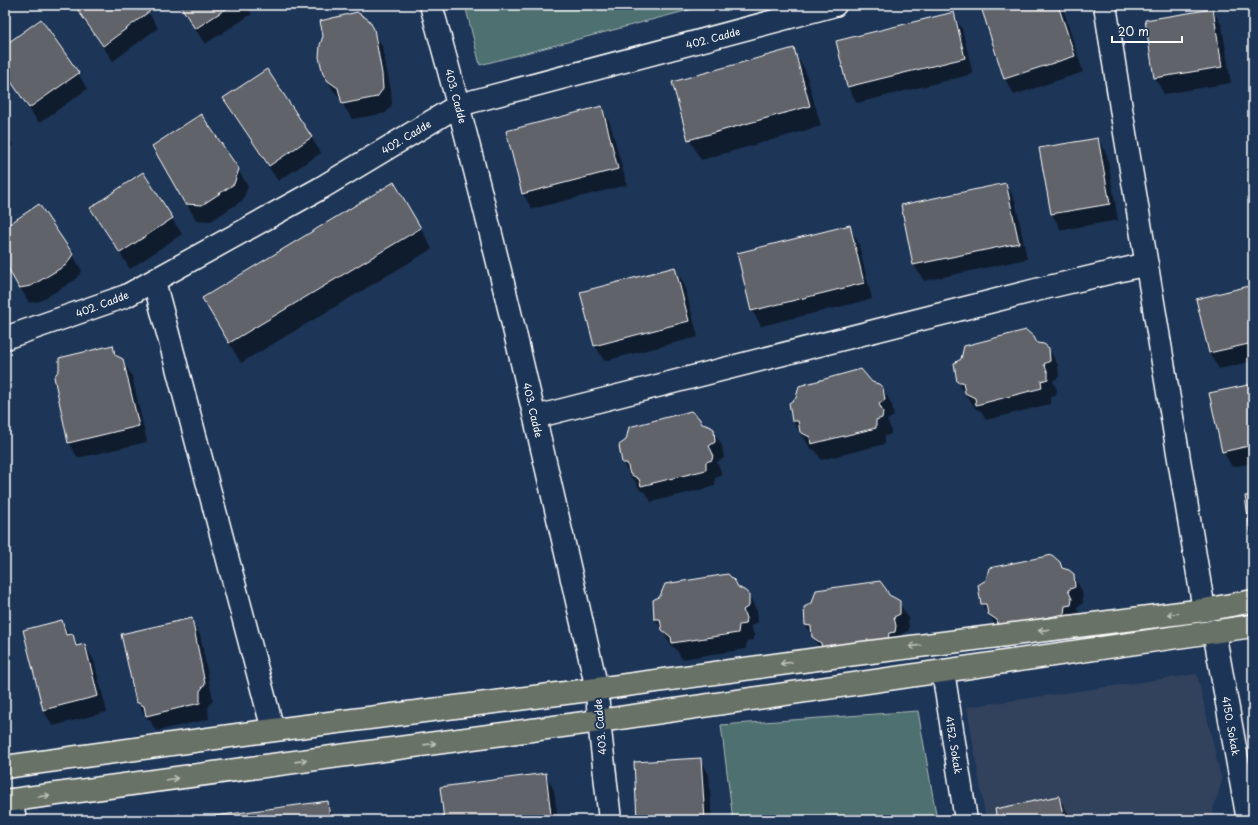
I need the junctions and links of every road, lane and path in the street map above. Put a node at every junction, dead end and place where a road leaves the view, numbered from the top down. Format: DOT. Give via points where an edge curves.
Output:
graph roads {
  1 [pos="432,5"];
  2 [pos="835,5"];
  3 [pos="1105,5"];
  4 [pos="459,105"];
  5 [pos="1147,264"];
  6 [pos="154,280"];
  7 [pos="5,338"];
  8 [pos="535,417"];
  9 [pos="1253,601"];
  10 [pos="1204,610"];
  11 [pos="1253,626"];
  12 [pos="1214,631"];
  13 [pos="943,671"];
  14 [pos="598,690"];
  15 [pos="599,721"];
  16 [pos="273,730"];
  17 [pos="5,767"];
  18 [pos="11,807"];
  19 [pos="610,820"];
  20 [pos="966,820"];
  21 [pos="1248,820"];
  1 -- 4 [label="street, 403. Cadde"];
  2 -- 4 [label="street, 402. Cadde"];
  3 -- 5 [label="street"];
  4 -- 6 [label="street, 402. Cadde" via="320,188"];
  4 -- 8 [label="street, 403. Cadde"];
  5 -- 8 [label="street"];
  5 -- 10 [label="street"];
  6 -- 7 [label="street, 402. Cadde" via="126,296"];
  6 -- 16 [label="street"];
  8 -- 14 [label="street, 403. Cadde"];
  9 -- 10 [label="main road"];
  10 -- 14 [label="main road, one-way"];
  11 -- 12 [label="main road"];
  12 -- 13 [label="main road"];
  12 -- 21 [label="street, 4150. Sokak"];
  13 -- 15 [label="main road"];
  13 -- 20 [label="street, 4152. Sokak"];
  14 -- 15 [label="street, 403. Cadde"];
  14 -- 16 [label="main road"];
  18 -- 15 [label="main road, one-way"];
  15 -- 19 [label="street, 403. Cadde"];
  16 -- 17 [label="main road"];
}
